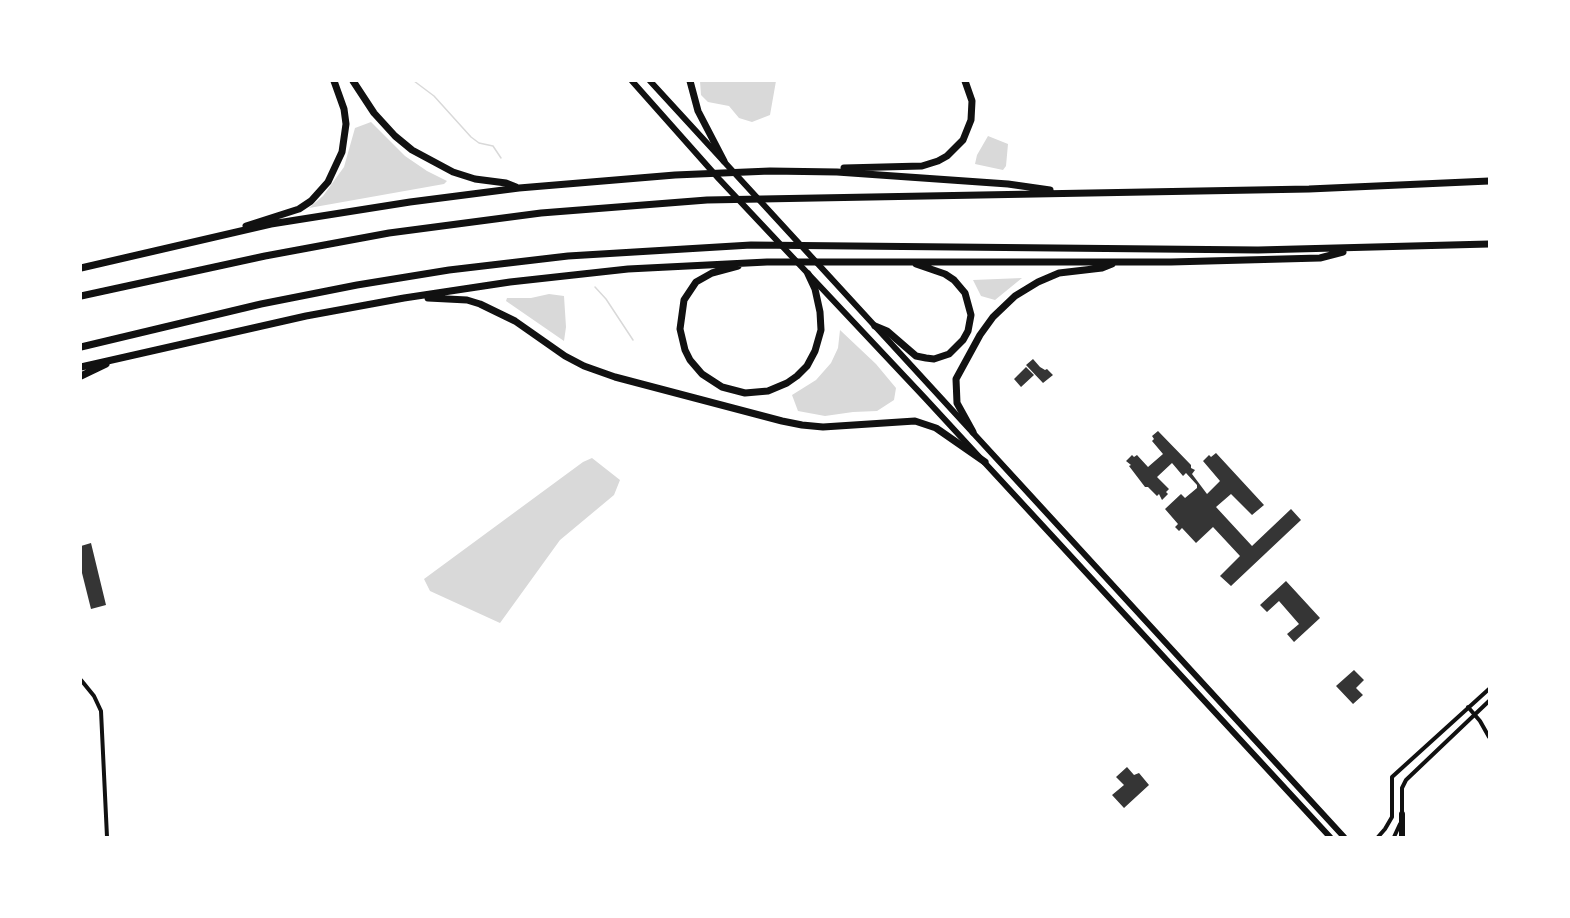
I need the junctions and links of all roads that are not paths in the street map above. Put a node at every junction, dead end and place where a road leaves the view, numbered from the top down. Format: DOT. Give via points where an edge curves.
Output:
graph roads {
  1 [pos="334,81"];
  2 [pos="353,81"];
  3 [pos="632,81"];
  4 [pos="650,81"];
  5 [pos="690,81"];
  6 [pos="965,81"];
  7 [pos="724,161"];
  8 [pos="806,171"];
  9 [pos="1489,181"];
  10 [pos="519,188"];
  11 [pos="1070,193"];
  12 [pos="204,238"];
  13 [pos="1489,244"];
  14 [pos="1355,249"];
  15 [pos="908,261"];
  16 [pos="746,263"];
  17 [pos="1113,263"];
  18 [pos="81,268"];
  19 [pos="808,274"];
  20 [pos="81,296"];
  21 [pos="404,298"];
  22 [pos="875,326"];
  23 [pos="81,347"];
  24 [pos="116,359"];
  25 [pos="81,367"];
  26 [pos="81,376"];
  27 [pos="972,432"];
  28 [pos="984,462"];
  29 [pos="81,680"];
  30 [pos="1489,688"];
  31 [pos="1489,701"];
  32 [pos="1468,707"];
  33 [pos="1476,715"];
  34 [pos="1489,737"];
  35 [pos="1402,814"];
  36 [pos="107,837"];
  37 [pos="1330,837"];
  38 [pos="1344,837"];
  39 [pos="1378,837"];
  40 [pos="1394,837"];
  41 [pos="1402,837"];
  1 -- 12 [label="highway" via="344,109 344,140 336,168 320,192 290,213"];
  2 -- 10 [label="highway" via="374,113 412,150 453,172"];
  3 -- 19 [label="highway"];
  4 -- 7 [label="highway"];
  5 -- 7 [label="highway" via="698,111"];
  6 -- 8 [label="highway" via="972,101 969,127 959,145 943,159 915,166"];
  7 -- 22 [label="highway"];
  8 -- 10 [label="highway" via="685,175"];
  8 -- 11 [label="highway" via="1008,184"];
  9 -- 11 [label="highway"];
  10 -- 12 [label="highway"];
  11 -- 20 [label="highway" via="707,200 541,213 389,232"];
  12 -- 18 [label="highway"];
  13 -- 14 [label="highway"];
  14 -- 17 [label="highway" via="1320,258"];
  14 -- 23 [label="highway" via="751,245 568,256 357,285"];
  15 -- 16 [label="highway"];
  15 -- 17 [label="highway"];
  15 -- 22 [label="highway" via="945,274 965,293 971,315 966,336 949,354 934,359 916,356 887,331"];
  16 -- 19 [label="highway" via="696,282 681,313 682,339 690,360 710,381 734,391 768,391 787,383 807,366 821,330 815,290"];
  16 -- 21 [label="highway" via="628,269"];
  17 -- 27 [label="highway" via="1059,273 1038,282 1015,296 993,317 956,379 957,403"];
  19 -- 28 [label="highway"];
  21 -- 24 [label="highway"];
  21 -- 28 [label="highway" via="444,298 480,304 515,321 584,366 782,421 823,426 915,421 936,428"];
  22 -- 27 [label="highway"];
  24 -- 25 [label="highway"];
  24 -- 26 [label="highway"];
  27 -- 38 [label="highway"];
  28 -- 37 [label="highway"];
  29 -- 36 [label="street" via="101,711"];
  30 -- 32 [label="street"];
  31 -- 33 [label="street"];
  32 -- 33 [label="street"];
  32 -- 39 [label="street" via="1392,777 1392,817"];
  33 -- 34 [label="street"];
  33 -- 35 [label="street" via="1406,780 1402,788"];
  35 -- 40 [label="street"];
  35 -- 41 [label="highway"];
}
